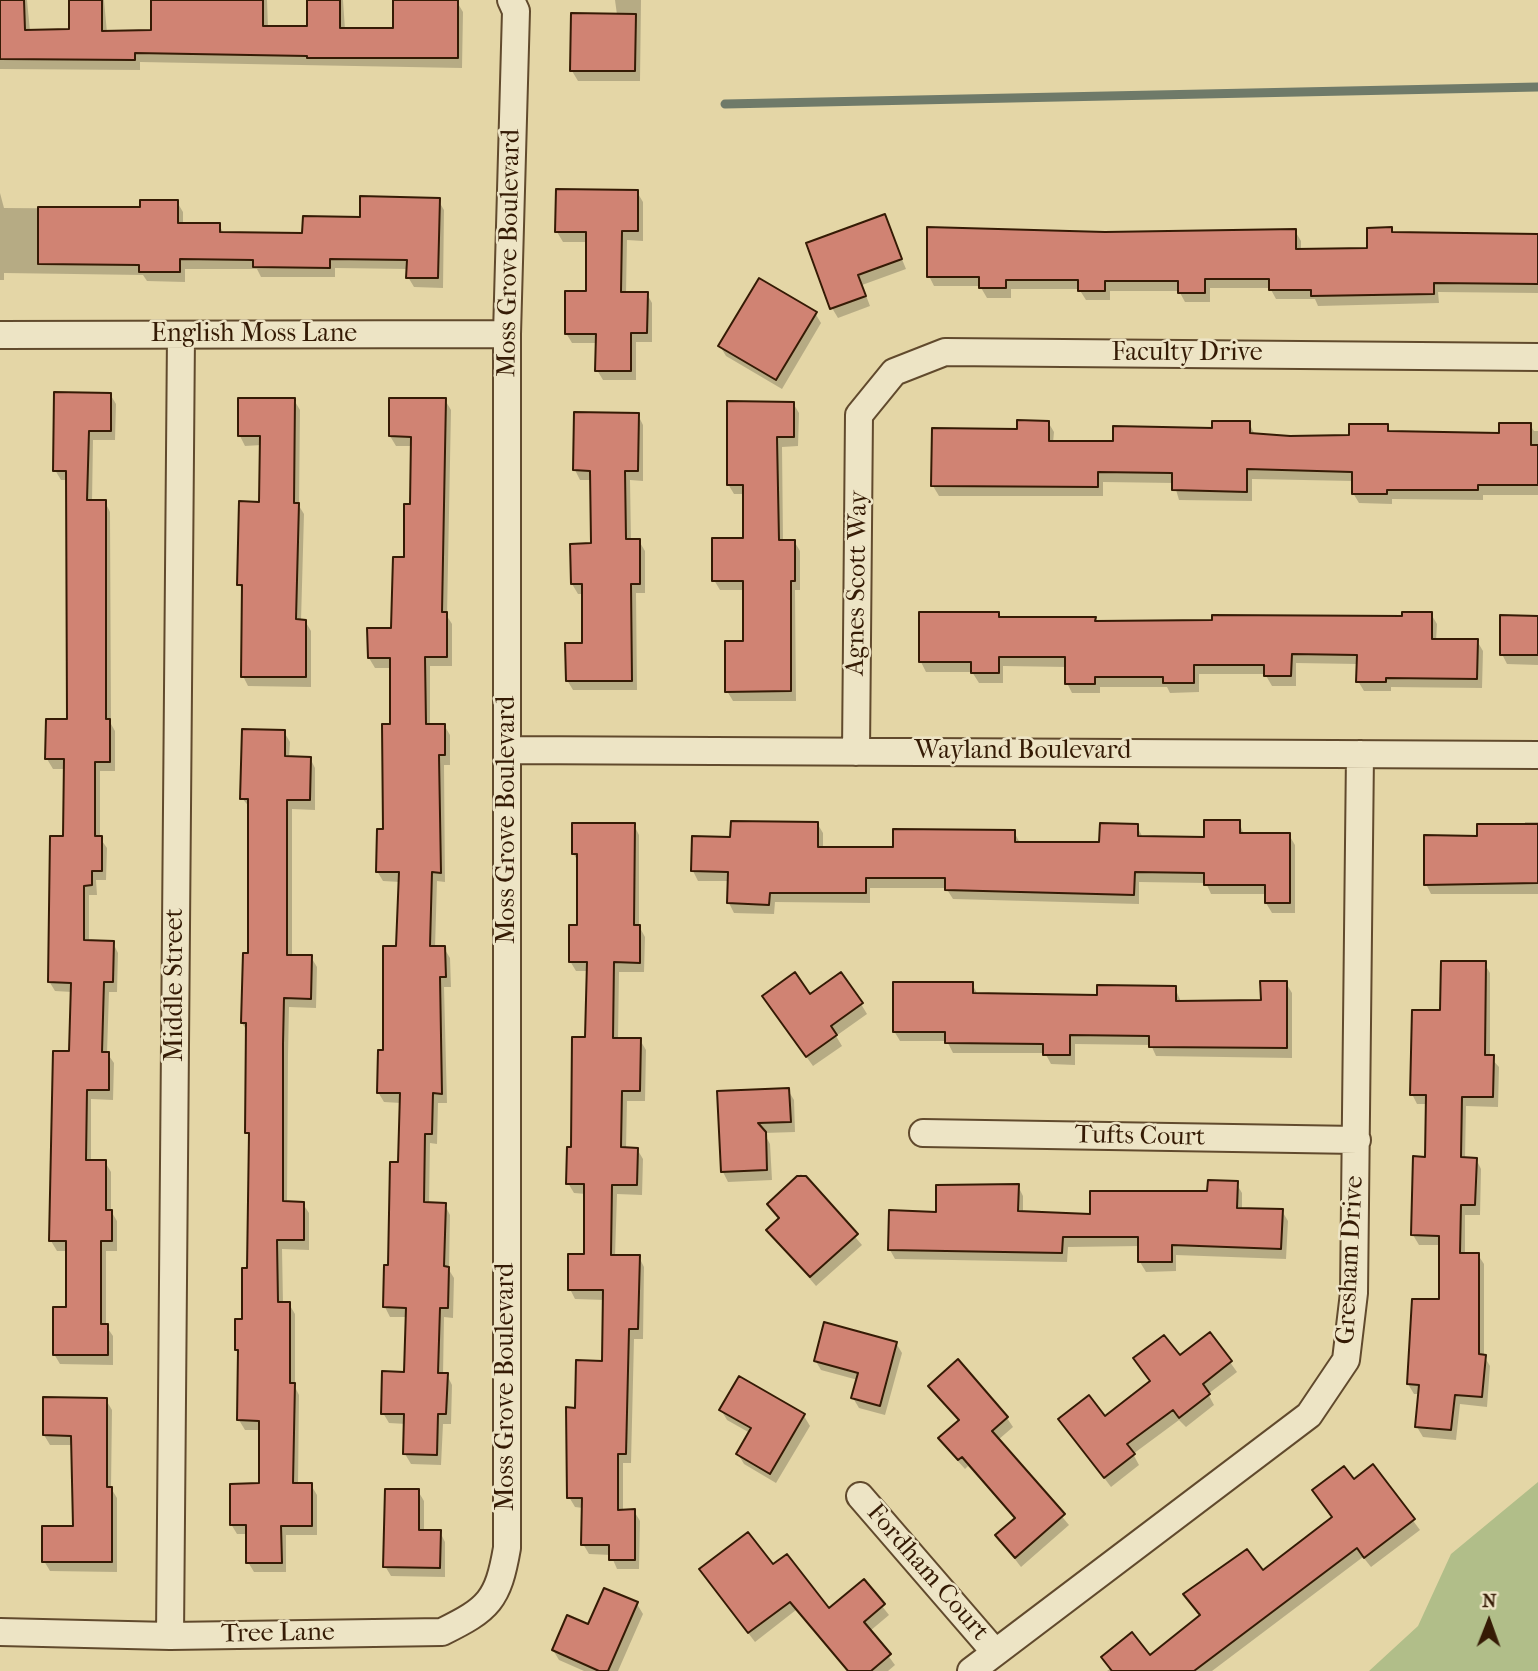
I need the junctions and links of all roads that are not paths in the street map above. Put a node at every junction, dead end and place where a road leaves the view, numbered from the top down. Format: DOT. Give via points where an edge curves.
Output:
graph roads {
  1 [pos="511,0"];
  2 [pos="508,334"];
  3 [pos="0,335"];
  4 [pos="181,335"];
  5 [pos="1538,357"];
  6 [pos="859,415"];
  7 [pos="508,750"];
  8 [pos="856,751"];
  9 [pos="1360,754"];
  10 [pos="1538,755"];
  11 [pos="923,1133"];
  12 [pos="1357,1140"];
  13 [pos="860,1496"];
  14 [pos="507,1548"];
  15 [pos="0,1632"];
  16 [pos="170,1636"];
  17 [pos="994,1651"];
  18 [pos="971,1671"];
  1 -- 2 [label="street, Moss Grove Boulevard" via="516,11"];
  2 -- 4 [label="street, English Moss Lane"];
  2 -- 7 [label="street, Moss Grove Boulevard"];
  3 -- 4 [label="street, English Moss Lane"];
  4 -- 16 [label="street, Middle Street"];
  5 -- 6 [label="street, Faculty Drive" via="944,352 894,372"];
  6 -- 8 [label="street, Agnes Scott Way"];
  7 -- 8 [label="street, Wayland Boulevard"];
  7 -- 14 [label="street, Moss Grove Boulevard"];
  8 -- 9 [label="street, Wayland Boulevard"];
  9 -- 10 [label="street, Wayland Boulevard"];
  9 -- 12 [label="street, Gresham Drive"];
  11 -- 12 [label="street, Tufts Court"];
  12 -- 17 [label="street, Gresham Drive" via="1354,1293 1346,1360 1309,1415"];
  13 -- 17 [label="street, Fordham Court"];
  14 -- 16 [label="street, Tree Lane" via="501,1585 478,1615 442,1632"];
  15 -- 16 [label="street, Tree Lane"];
  17 -- 18 [label="street, Gresham Drive"];
}
